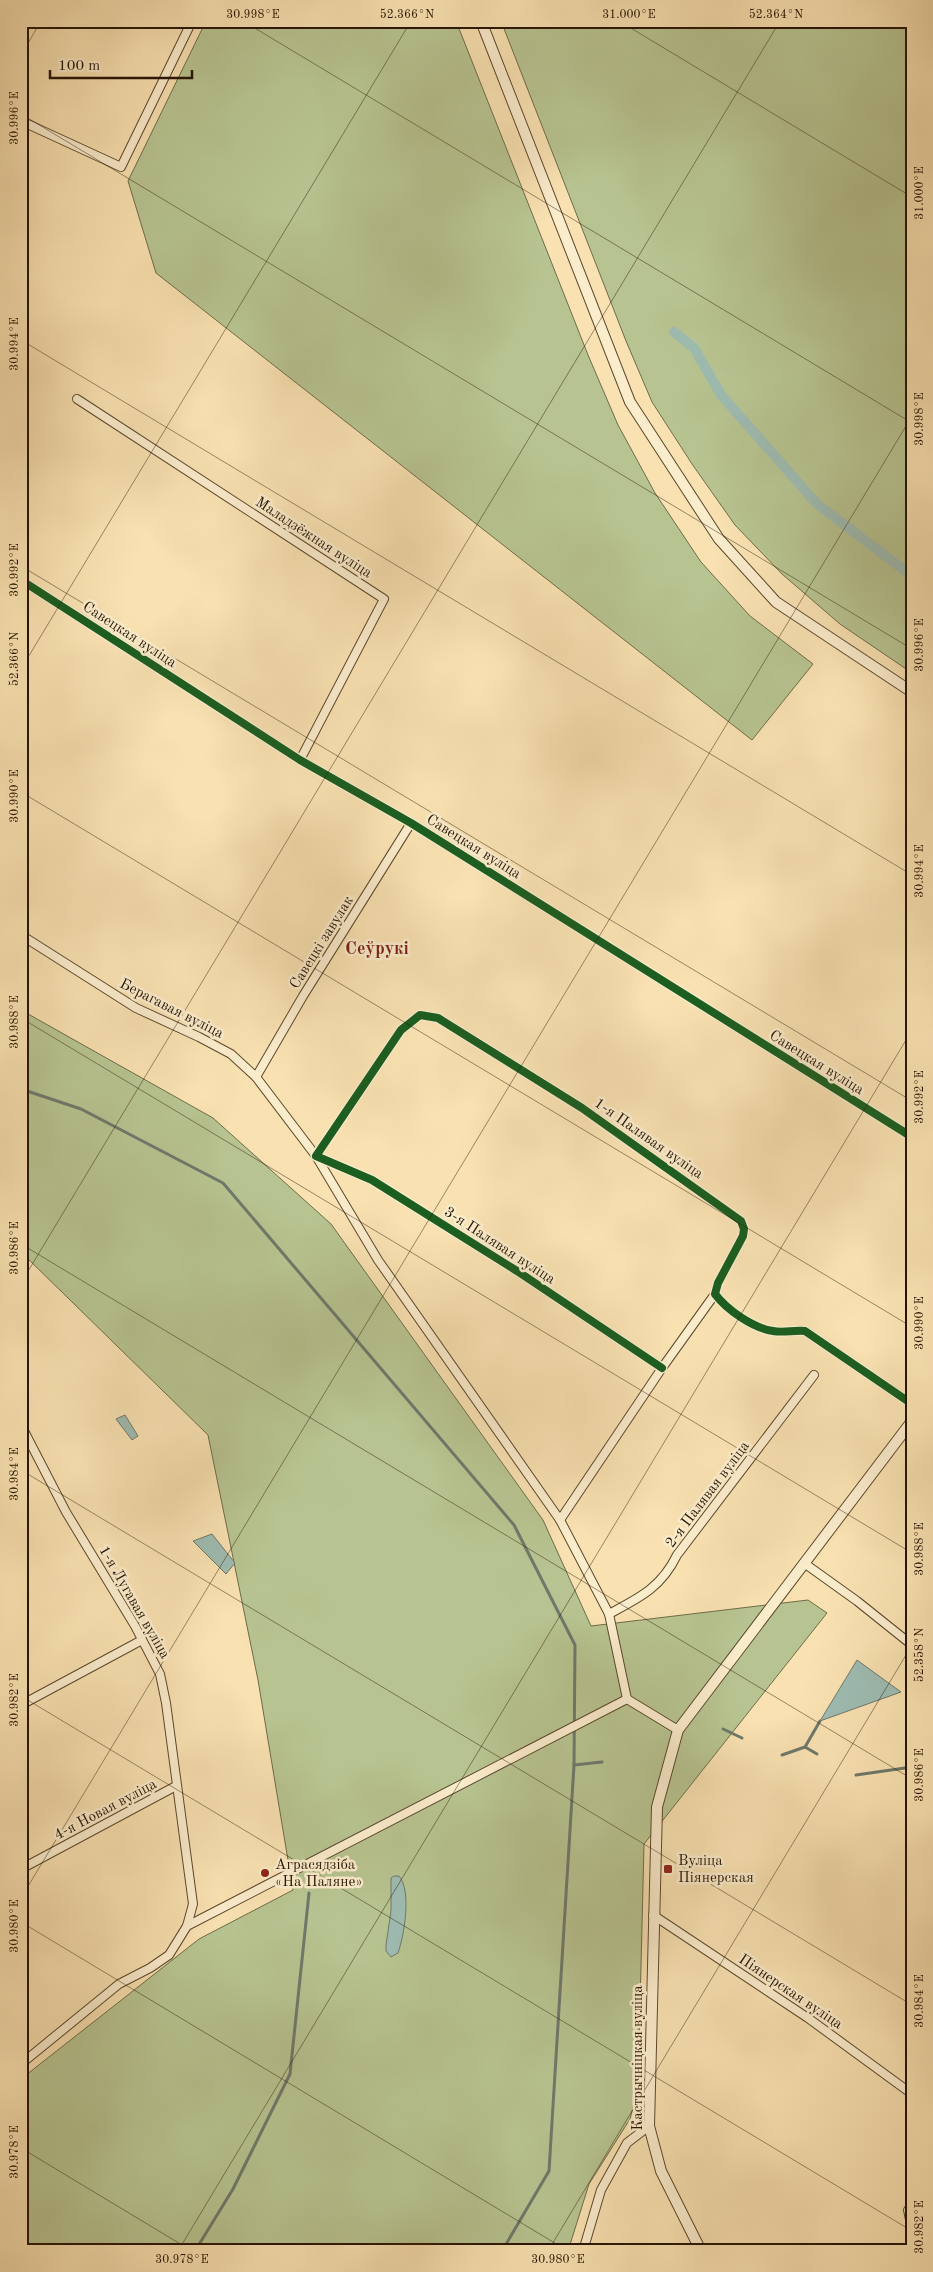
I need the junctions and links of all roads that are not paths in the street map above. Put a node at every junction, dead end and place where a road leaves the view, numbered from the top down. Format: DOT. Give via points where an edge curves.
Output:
graph roads {
  1 [pos="192,21"];
  2 [pos="481,21"];
  3 [pos="21,121"];
  4 [pos="77,400"];
  5 [pos="21,580"];
  6 [pos="912,692"];
  7 [pos="300,760"];
  8 [pos="411,823"];
  9 [pos="21,935"];
  10 [pos="256,1077"];
  11 [pos="912,1137"];
  12 [pos="316,1156"];
  13 [pos="715,1294"];
  14 [pos="662,1368"];
  15 [pos="814,1375"];
  16 [pos="912,1404"];
  17 [pos="912,1421"];
  18 [pos="21,1425"];
  19 [pos="560,1520"];
  20 [pos="804,1563"];
  21 [pos="609,1614"];
  22 [pos="142,1640"];
  23 [pos="912,1645"];
  24 [pos="627,1700"];
  25 [pos="22,1702"];
  26 [pos="678,1730"];
  27 [pos="176,1786"];
  28 [pos="21,1870"];
  29 [pos="653,1915"];
  30 [pos="187,1926"];
  31 [pos="21,2064"];
  32 [pos="912,2094"];
  33 [pos="650,2126"];
  34 [pos="912,2205"];
  35 [pos="912,2229"];
  36 [pos="583,2251"];
  37 [pos="701,2251"];
  1 -- 3 [label="street" via="121,167"];
  2 -- 6 [label="street" via="630,402 720,539 776,602"];
  4 -- 7 [label="street, Маладзёжная вуліца" via="384,599"];
  5 -- 7 [label="street, Савецкая вуліца"];
  7 -- 8 [label="street, Савецкая вуліца"];
  8 -- 10 [label="street, Савецкі завулак"];
  8 -- 11 [label="street, Савецкая вуліца"];
  9 -- 10 [label="street, Берагавая вуліца" via="136,1008 231,1054"];
  10 -- 12 [label="street, Берагавая вуліца"];
  12 -- 13 [label="street, 1-я Палявая вуліца" via="401,1030 420,1015 438,1018 582,1108 741,1221 743,1236 718,1282"];
  12 -- 14 [label="street, 3-я Палявая вуліца" via="372,1180 517,1271"];
  12 -- 19 [label="street, Берагавая вуліца" via="378,1260"];
  13 -- 14 [label="street, 1-я Палявая вуліца"];
  13 -- 16 [label="street" via="722,1304 760,1328 775,1332 805,1330"];
  14 -- 19 [label="street, 1-я Палявая вуліца"];
  15 -- 21 [label="street, 2-я Палявая вуліца" via="676,1555 669,1571 647,1595"];
  17 -- 20 [label="street"];
  18 -- 22 [label="street, 1-я Лугавая вуліца" via="66,1512"];
  19 -- 21 [label="street, Берагавая вуліца"];
  20 -- 23 [label="street"];
  20 -- 26 [label="street"];
  21 -- 24 [label="street, Берагавая вуліца"];
  22 -- 25 [label="street"];
  22 -- 27 [label="street, 1-я Лугавая вуліца" via="160,1674"];
  24 -- 26 [label="street"];
  24 -- 30 [label="street"];
  26 -- 29 [label="street, Кастрычніцкая вуліца" via="656,1807"];
  27 -- 28 [label="street, 4-я Новая вуліца"];
  27 -- 30 [label="street, 1-я Лугавая вуліца" via="192,1904"];
  29 -- 32 [label="street, Піянерская вуліца" via="808,2018"];
  29 -- 33 [label="street, Кастрычніцкая вуліца"];
  30 -- 31 [label="street" via="168,1955 119,1984"];
  33 -- 36 [label="street" via="627,2143 614,2166 602,2190"];
  33 -- 37 [label="street, Кастрычніцкая вуліца" via="661,2171"];
  34 -- 35 [label="street" via="908,2210"];
}
